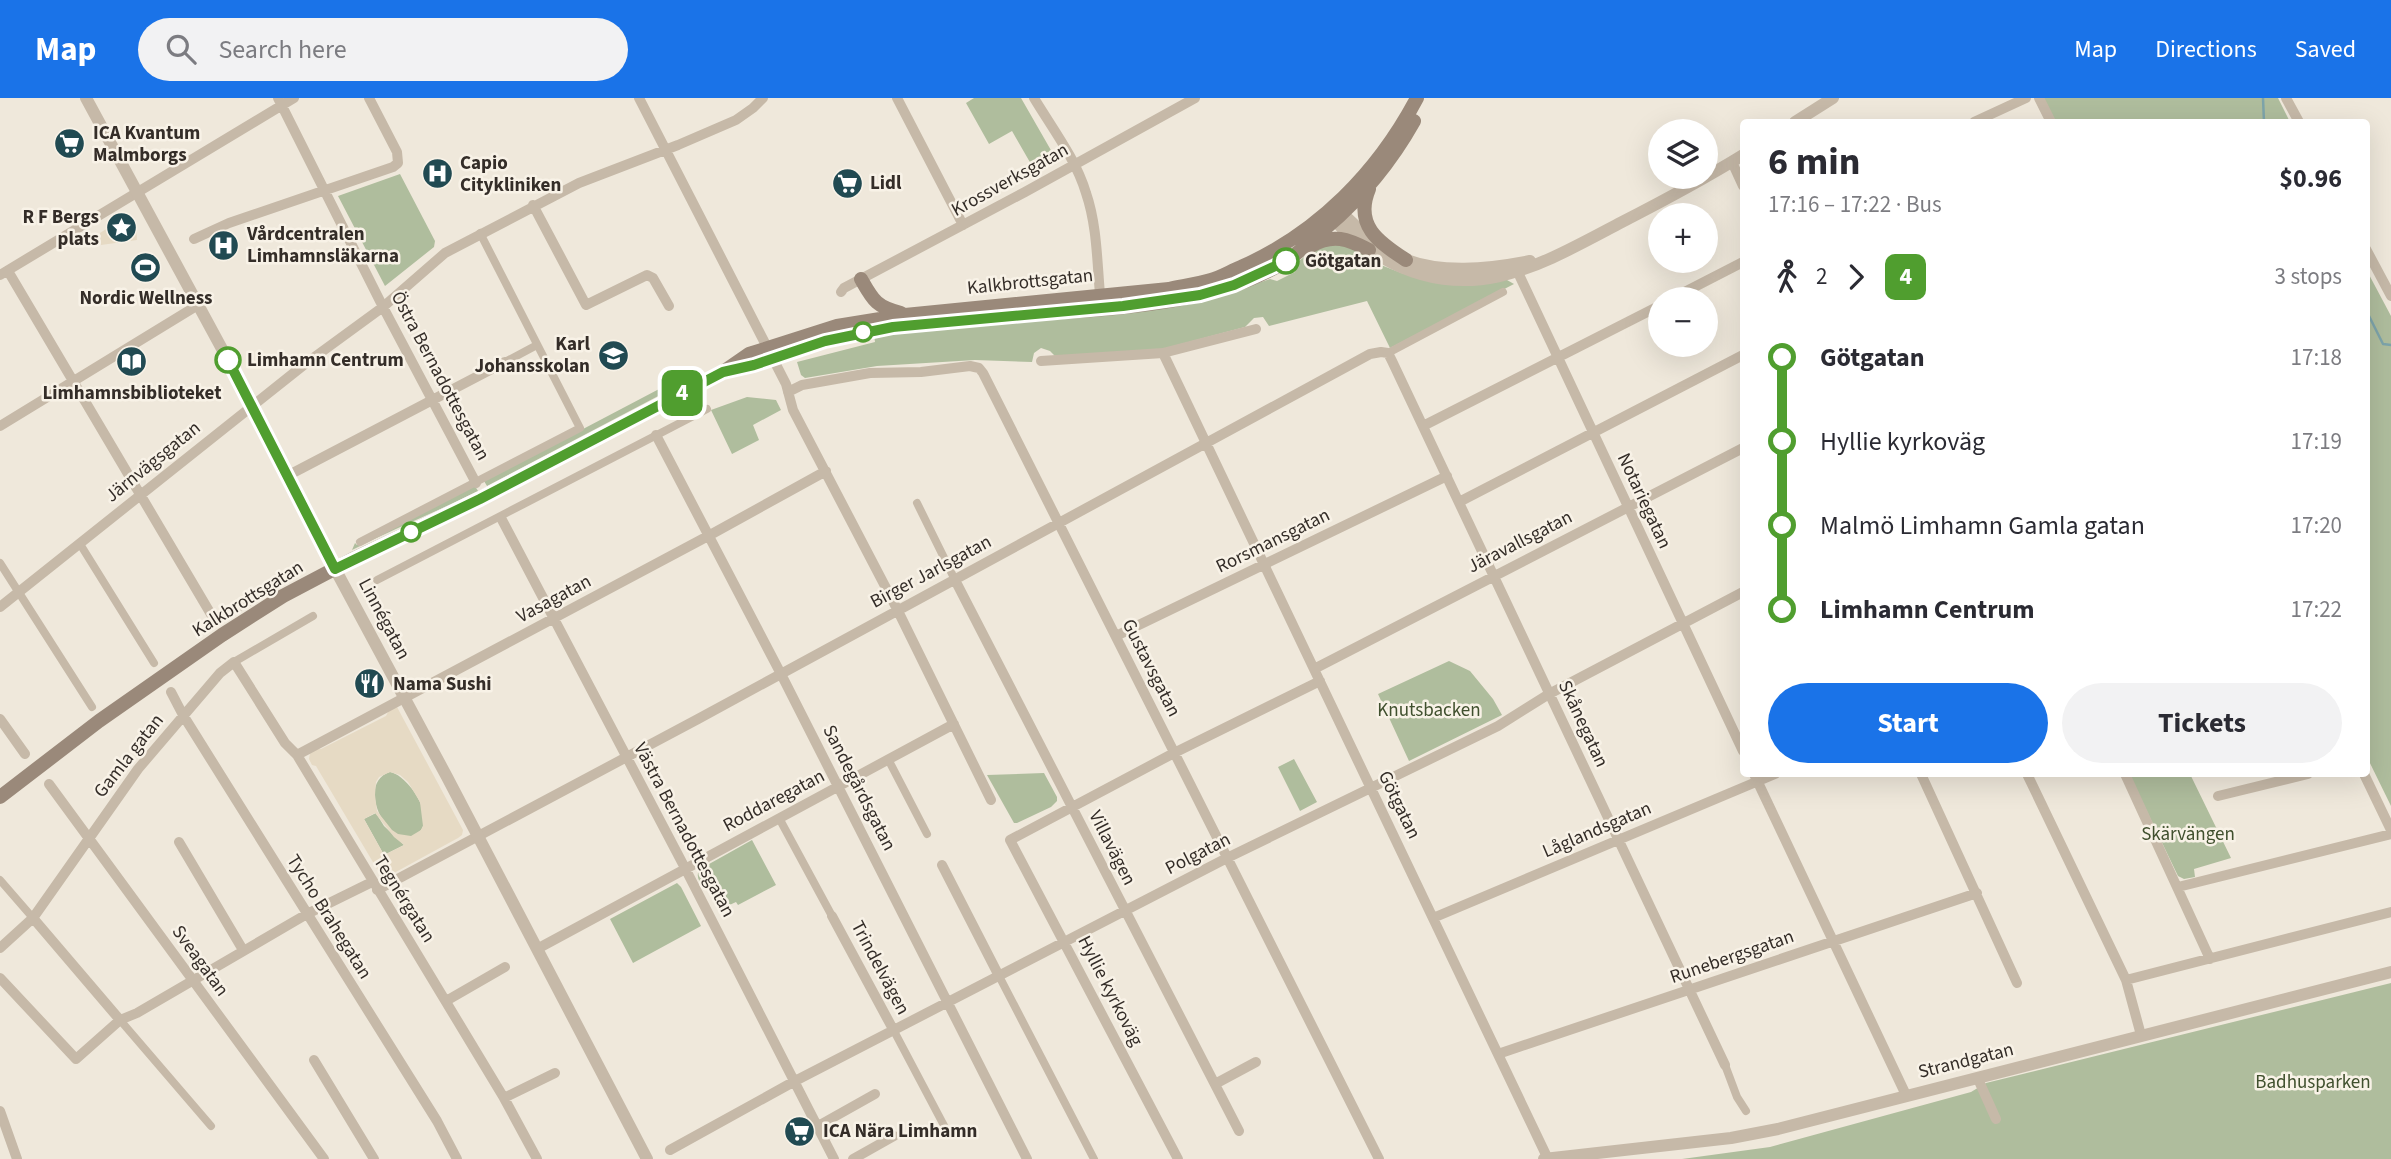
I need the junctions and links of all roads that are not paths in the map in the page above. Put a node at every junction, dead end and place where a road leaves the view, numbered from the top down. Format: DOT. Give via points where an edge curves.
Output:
graph roads {
  1 [pos="86,98"];
  2 [pos="294,98"];
  3 [pos="369,98"];
  4 [pos="639,98"];
  5 [pos="763,98"];
  6 [pos="897,98"];
  7 [pos="1034,98"];
  8 [pos="1195,98"];
  9 [pos="1417,98"];
  10 [pos="1425,98"];
  11 [pos="1833,98"];
  12 [pos="2026,98"];
  13 [pos="2039,98"];
  14 [pos="2286,98"];
  15 [pos="280,102"];
  16 [pos="1800,119"];
  17 [pos="1980,119"];
  18 [pos="2050,119"];
  19 [pos="2297,119"];
  20 [pos="665,150"];
  21 [pos="1737,159"];
  22 [pos="1074,165"];
  23 [pos="1375,179"];
  24 [pos="325,191"];
  25 [pos="136,193"];
  26 [pos="533,205"];
  27 [pos="1336,214"];
  28 [pos="963,225"];
  29 [pos="480,233"];
  30 [pos="194,239"];
  31 [pos="1369,250"];
  32 [pos="2370,257"];
  33 [pos="1406,260"];
  34 [pos="1286,261"];
  35 [pos="1740,264"];
  36 [pos="1515,268"];
  37 [pos="4,273"];
  38 [pos="861,278"];
  39 [pos="1694,287"];
  40 [pos="841,292"];
  41 [pos="1503,292"];
  42 [pos="1100,294"];
  43 [pos="2391,296"];
  44 [pos="198,305"];
  45 [pos="669,306"];
  46 [pos="383,307"];
  47 [pos="1648,312"];
  48 [pos="905,315"];
  49 [pos="1256,329"];
  50 [pos="537,345"];
  51 [pos="768,353"];
  52 [pos="1163,353"];
  53 [pos="1388,353"];
  54 [pos="1740,357"];
  55 [pos="1557,359"];
  56 [pos="1041,361"];
  57 [pos="505,362"];
  58 [pos="72,382"];
  59 [pos="788,392"];
  60 [pos="433,399"];
  61 [pos="251,407"];
  62 [pos="707,409"];
  63 [pos="0,426"];
  64 [pos="1423,426"];
  65 [pos="1591,432"];
  66 [pos="656,435"];
  67 [pos="1206,443"];
  68 [pos="1740,450"];
  69 [pos="826,471"];
  70 [pos="287,475"];
  71 [pos="1447,476"];
  72 [pos="476,483"];
  73 [pos="141,495"];
  74 [pos="1458,502"];
  75 [pos="917,503"];
  76 [pos="1627,506"];
  77 [pos="500,518"];
  78 [pos="1059,523"];
  79 [pos="710,535"];
  80 [pos="360,542"];
  81 [pos="80,544"];
  82 [pos="0,563"];
  83 [pos="1264,565"];
  84 [pos="335,569"];
  85 [pos="1493,575"];
  86 [pos="377,580"];
  87 [pos="955,580"];
  88 [pos="18,592"];
  89 [pos="1740,594"];
  90 [pos="259,596"];
  91 [pos="0,607"];
  92 [pos="897,610"];
  93 [pos="313,616"];
  94 [pos="554,618"];
  95 [pos="215,621"];
  96 [pos="1683,624"];
  97 [pos="1116,636"];
  98 [pos="234,662"];
  99 [pos="154,663"];
  100 [pos="1314,669"];
  101 [pos="781,674"];
  102 [pos="1320,681"];
  103 [pos="172,692"];
  104 [pos="1549,694"];
  105 [pos="405,698"];
  106 [pos="92,706"];
  107 [pos="183,715"];
  108 [pos="0,719"];
  109 [pos="954,724"];
  110 [pos="1740,745"];
  111 [pos="1174,753"];
  112 [pos="25,754"];
  113 [pos="297,755"];
  114 [pos="626,757"];
  115 [pos="888,759"];
  116 [pos="1755,777"];
  117 [pos="1922,777"];
  118 [pos="2033,777"];
  119 [pos="2126,777"];
  120 [pos="2296,777"];
  121 [pos="2365,777"];
  122 [pos="49,784"];
  123 [pos="838,786"];
  124 [pos="1371,789"];
  125 [pos="2218,796"];
  126 [pos="0,797"];
  127 [pos="991,800"];
  128 [pos="1071,806"];
  129 [pos="779,818"];
  130 [pos="2391,832"];
  131 [pos="927,834"];
  132 [pos="478,836"];
  133 [pos="89,837"];
  134 [pos="1618,840"];
  135 [pos="179,842"];
  136 [pos="1227,858"];
  137 [pos="942,865"];
  138 [pos="685,868"];
  139 [pos="0,880"];
  140 [pos="375,886"];
  141 [pos="2178,887"];
  142 [pos="1977,893"];
  143 [pos="1126,911"];
  144 [pos="2391,912"];
  145 [pos="306,915"];
  146 [pos="832,916"];
  147 [pos="33,918"];
  148 [pos="1433,918"];
  149 [pos="1832,940"];
  150 [pos="1066,942"];
  151 [pos="0,948"];
  152 [pos="537,949"];
  153 [pos="243,950"];
  154 [pos="2210,959"];
  155 [pos="505,967"];
  156 [pos="2391,971"];
  157 [pos="999,976"];
  158 [pos="0,978"];
  159 [pos="2126,980"];
  160 [pos="192,981"];
  161 [pos="2017,983"];
  162 [pos="1689,990"];
  163 [pos="446,1001"];
  164 [pos="948,1002"];
  165 [pos="120,1020"];
  166 [pos="894,1031"];
  167 [pos="2141,1035"];
  168 [pos="1498,1054"];
  169 [pos="314,1060"];
  170 [pos="1256,1062"];
  171 [pos="1724,1065"];
  172 [pos="555,1073"];
  173 [pos="1978,1079"];
  174 [pos="795,1081"];
  175 [pos="1215,1084"];
  176 [pos="875,1094"];
  177 [pos="1906,1096"];
  178 [pos="504,1098"];
  179 [pos="0,1111"];
  180 [pos="1746,1111"];
  181 [pos="1996,1119"];
  182 [pos="211,1126"];
  183 [pos="818,1126"];
  184 [pos="1239,1131"];
  185 [pos="949,1135"];
  186 [pos="894,1136"];
  187 [pos="670,1150"];
  188 [pos="17,1159"];
  189 [pos="324,1159"];
  190 [pos="374,1159"];
  191 [pos="457,1159"];
  192 [pos="537,1159"];
  193 [pos="647,1159"];
  194 [pos="834,1159"];
  195 [pos="853,1159"];
  196 [pos="1027,1159"];
  197 [pos="1094,1159"];
  198 [pos="1178,1159"];
  199 [pos="1378,1159"];
  200 [pos="1546,1159"];
  1 -- 25 [label="street, Linnégatan"];
  2 -- 15 [label="street"];
  3 -- 24 [label="street" via="397,152 398,163"];
  4 -- 20 [label="street"];
  5 -- 20 [label="street, Järnvägsgatan" via="736,120"];
  6 -- 28 [label="street"];
  7 -- 22 [label="street"];
  8 -- 22 [label="street, Krossverksgatan"];
  9 -- 27 [label="main road"];
  10 -- 23 [label="main road, Kalkbrottsgatan" via="1401,144"];
  11 -- 16 [label="street"];
  12 -- 17 [label="street"];
  13 -- 18 [label="street"];
  14 -- 19 [label="street"];
  15 -- 24 [label="street, Östra Bernadottesgatan"];
  15 -- 25 [label="street"];
  20 -- 26 [label="street, Järnvägsgatan"];
  20 -- 51 [label="street"];
  21 -- 36 [label="street" via="1563,253"];
  22 -- 28 [label="street, Krossverksgatan"];
  22 -- 42 [label="street" via="1091,210"];
  23 -- 27 [label="main road, Kalkbrottsgatan"];
  23 -- 33 [label="main road" via="1364,201 1366,222 1379,240"];
  24 -- 30 [label="street"];
  24 -- 46 [label="street, Östra Bernadottesgatan"];
  25 -- 37 [label="street"];
  25 -- 44 [label="street, Linnégatan"];
  26 -- 29 [label="street, Järnvägsgatan"];
  26 -- 45 [label="street" via="586,305 647,275"];
  27 -- 31 [label="street"];
  27 -- 33 [label="street" via="1373,243"];
  27 -- 34 [label="main road, Kalkbrottsgatan"];
  27 -- 42 [label="main road, Kalkbrottsgatan" via="1212,280 1169,289"];
  28 -- 38 [label="street, Krossverksgatan"];
  29 -- 46 [label="street, Järnvägsgatan" via="445,253"];
  29 -- 50 [label="street"];
  31 -- 34 [label="main road" via="1336,237"];
  31 -- 36 [label="street" via="1403,268 1447,279 1500,278"];
  32 -- 43 [label="street"];
  33 -- 36 [label="street" via="1436,267"];
  34 -- 51 [label="main road, Kalkbrottsgatan" via="1200,295 893,327"];
  35 -- 39 [label="street"];
  36 -- 55 [label="street, Notariegatan"];
  37 -- 58 [label="street"];
  38 -- 40 [label="street, Krossverksgatan"];
  38 -- 48 [label="main road" via="881,307"];
  41 -- 53 [label="street, Birger Jarlsgatan"];
  42 -- 48 [label="main road, Kalkbrottsgatan"];
  44 -- 58 [label="street"];
  44 -- 61 [label="street, Linnégatan"];
  46 -- 60 [label="street, Östra Bernadottesgatan"];
  46 -- 61 [label="street, Järnvägsgatan"];
  47 -- 55 [label="street"];
  48 -- 51 [label="main road, Kalkbrottsgatan" via="837,326"];
  49 -- 52 [label="street"];
  50 -- 57 [label="street"];
  50 -- 72 [label="street" via="580,428"];
  51 -- 59 [label="street"];
  51 -- 84 [label="main road, Kalkbrottsgatan"];
  52 -- 56 [label="street"];
  52 -- 67 [label="street, Götgatan"];
  53 -- 64 [label="street, Skånegatan"];
  53 -- 67 [label="street, Birger Jarlsgatan" via="1370,354"];
  54 -- 65 [label="street"];
  55 -- 64 [label="street"];
  55 -- 65 [label="street, Notariegatan"];
  57 -- 60 [label="street"];
  58 -- 63 [label="street"];
  58 -- 73 [label="street"];
  59 -- 69 [label="street"];
  59 -- 78 [label="street, Gustavsgatan" via="802,385 870,373 979,368"];
  60 -- 70 [label="street"];
  60 -- 72 [label="street, Östra Bernadottesgatan"];
  61 -- 70 [label="street, Linnégatan"];
  61 -- 73 [label="street, Järnvägsgatan"];
  62 -- 66 [label="street"];
  64 -- 71 [label="street, Skånegatan"];
  65 -- 74 [label="street"];
  65 -- 76 [label="street, Notariegatan"];
  66 -- 77 [label="street"];
  66 -- 79 [label="street, Sandegårdsgatan"];
  67 -- 78 [label="street, Birger Jarlsgatan"];
  67 -- 83 [label="street, Götgatan"];
  68 -- 76 [label="street, Järavallsgatan"];
  69 -- 79 [label="street, Vasagatan"];
  69 -- 92 [label="street"];
  70 -- 84 [label="street, Linnégatan"];
  71 -- 74 [label="street, Skånegatan"];
  71 -- 83 [label="street, Rorsmansgatan"];
  72 -- 80 [label="street"];
  73 -- 81 [label="street, Järnvägsgatan"];
  73 -- 95 [label="street"];
  74 -- 85 [label="street, Skånegatan"];
  75 -- 87 [label="street, Villavägen"];
  76 -- 85 [label="street, Järavallsgatan"];
  76 -- 96 [label="street, Notariegatan"];
  77 -- 86 [label="street"];
  77 -- 94 [label="street, Västra Bernadottesgatan"];
  78 -- 87 [label="street, Birger Jarlsgatan"];
  78 -- 97 [label="street, Gustavsgatan"];
  79 -- 94 [label="street, Vasagatan"];
  79 -- 101 [label="street, Sandegårdsgatan"];
  81 -- 88 [label="street, Järnvägsgatan"];
  81 -- 99 [label="street"];
  82 -- 88 [label="street"];
  83 -- 97 [label="street, Rorsmansgatan"];
  83 -- 100 [label="street, Götgatan"];
  84 -- 105 [label="street, Linnégatan"];
  84 -- 126 [label="main road, Kalkbrottsgatan" via="222,635"];
  85 -- 100 [label="street, Järavallsgatan"];
  85 -- 104 [label="street, Skånegatan"];
  87 -- 92 [label="street, Birger Jarlsgatan"];
  87 -- 128 [label="street, Villavägen"];
  88 -- 91 [label="street, Järnvägsgatan"];
  88 -- 106 [label="street"];
  89 -- 96 [label="street, Polgatan"];
  90 -- 95 [label="street"];
  92 -- 101 [label="street, Birger Jarlsgatan"];
  92 -- 109 [label="street"];
  93 -- 98 [label="street, Gamla gatan"];
  94 -- 105 [label="street, Vasagatan"];
  94 -- 114 [label="street, Västra Bernadottesgatan"];
  96 -- 104 [label="street, Polgatan"];
  96 -- 110 [label="street, Notariegatan"];
  97 -- 111 [label="street, Gustavsgatan"];
  98 -- 107 [label="street, Gamla gatan"];
  98 -- 113 [label="street, Tegnérgatan"];
  100 -- 102 [label="street, Götgatan"];
  101 -- 114 [label="street, Birger Jarlsgatan"];
  101 -- 123 [label="street, Sandegårdsgatan"];
  102 -- 111 [label="street"];
  102 -- 124 [label="street, Götgatan"];
  103 -- 107 [label="street, Tycho Brahegatan"];
  104 -- 124 [label="street, Polgatan" via="1498,726"];
  104 -- 134 [label="street, Skånegatan"];
  105 -- 113 [label="street, Vasagatan"];
  105 -- 132 [label="street, Linnégatan"];
  107 -- 133 [label="street, Gamla gatan"];
  107 -- 145 [label="street, Tycho Brahegatan"];
  108 -- 112 [label="street"];
  109 -- 115 [label="street, Roddaregatan"];
  109 -- 127 [label="street"];
  111 -- 128 [label="street"];
  111 -- 136 [label="street, Gustavsgatan"];
  113 -- 140 [label="street, Tegnérgatan"];
  114 -- 132 [label="street, Birger Jarlsgatan"];
  114 -- 138 [label="street, Västra Bernadottesgatan"];
  115 -- 123 [label="street, Roddaregatan"];
  115 -- 131 [label="street"];
  116 -- 134 [label="street, Låglandsgatan"];
  116 -- 149 [label="street"];
  117 -- 142 [label="street"];
  118 -- 159 [label="street"];
  119 -- 141 [label="street"];
  120 -- 125 [label="street"];
  121 -- 130 [label="street"];
  122 -- 133 [label="street, Sveagatan"];
  123 -- 129 [label="street, Roddaregatan"];
  123 -- 164 [label="street, Sandegårdsgatan"];
  124 -- 136 [label="street, Polgatan"];
  124 -- 148 [label="street, Götgatan"];
  128 -- 143 [label="street, Villavägen"];
  128 -- 150 [label="street, Hyllie kyrkoväg" via="1010,840"];
  129 -- 138 [label="street, Roddaregatan"];
  129 -- 146 [label="street, Trindelvägen"];
  130 -- 141 [label="street"];
  132 -- 140 [label="street, Birger Jarlsgatan"];
  132 -- 152 [label="street, Linnégatan"];
  133 -- 147 [label="street, Gamla gatan"];
  133 -- 160 [label="street, Sveagatan"];
  134 -- 148 [label="street, Låglandsgatan"];
  134 -- 162 [label="street, Skånegatan"];
  135 -- 153 [label="street"];
  136 -- 143 [label="street, Polgatan"];
  136 -- 199 [label="street, Gustavsgatan"];
  137 -- 157 [label="street"];
  138 -- 152 [label="street, Roddaregatan"];
  138 -- 174 [label="street, Västra Bernadottesgatan"];
  139 -- 147 [label="street"];
  140 -- 145 [label="street, Birger Jarlsgatan"];
  140 -- 163 [label="street, Tegnérgatan"];
  141 -- 154 [label="street"];
  142 -- 149 [label="street, Runebergsgatan"];
  142 -- 161 [label="street"];
  143 -- 150 [label="street, Polgatan"];
  143 -- 175 [label="street, Villavägen"];
  144 -- 154 [label="street"];
  145 -- 153 [label="street, Birger Jarlsgatan"];
  145 -- 191 [label="street, Tycho Brahegatan"];
  146 -- 166 [label="street, Trindelvägen"];
  147 -- 151 [label="street, Gamla gatan"];
  147 -- 165 [label="street"];
  148 -- 168 [label="street, Götgatan"];
  149 -- 162 [label="street, Runebergsgatan"];
  149 -- 177 [label="street"];
  150 -- 157 [label="street, Polgatan"];
  150 -- 198 [label="street, Hyllie kyrkoväg"];
  152 -- 193 [label="street, Linnégatan"];
  153 -- 160 [label="street, Birger Jarlsgatan"];
  154 -- 159 [label="street"];
  155 -- 163 [label="street"];
  156 -- 167 [label="street, Strandgatan"];
  157 -- 164 [label="street, Polgatan"];
  157 -- 197 [label="street"];
  158 -- 165 [label="street, Birger Jarlsgatan" via="76,1059"];
  159 -- 167 [label="street"];
  160 -- 165 [label="street, Birger Jarlsgatan"];
  160 -- 189 [label="street, Sveagatan"];
  162 -- 168 [label="street, Runebergsgatan"];
  162 -- 171 [label="street, Skånegatan"];
  163 -- 178 [label="street, Tegnérgatan"];
  164 -- 166 [label="street, Polgatan"];
  164 -- 196 [label="street, Sandegårdsgatan"];
  165 -- 182 [label="street"];
  166 -- 174 [label="street, Polgatan"];
  166 -- 185 [label="street, Trindelvägen"];
  167 -- 173 [label="street, Strandgatan"];
  168 -- 200 [label="street, Götgatan"];
  169 -- 190 [label="street"];
  170 -- 175 [label="street"];
  171 -- 180 [label="street, Skånegatan"];
  172 -- 178 [label="street"];
  173 -- 177 [label="street, Strandgatan"];
  173 -- 181 [label="street"];
  174 -- 183 [label="street, Västra Bernadottesgatan"];
  174 -- 187 [label="street, Polgatan"];
  175 -- 184 [label="street, Villavägen"];
  176 -- 183 [label="street"];
  177 -- 200 [label="street, Strandgatan" via="1731,1138"];
  178 -- 192 [label="street, Tegnérgatan"];
  179 -- 188 [label="street"];
  183 -- 194 [label="street, Västra Bernadottesgatan"];
  186 -- 195 [label="street"];
}
